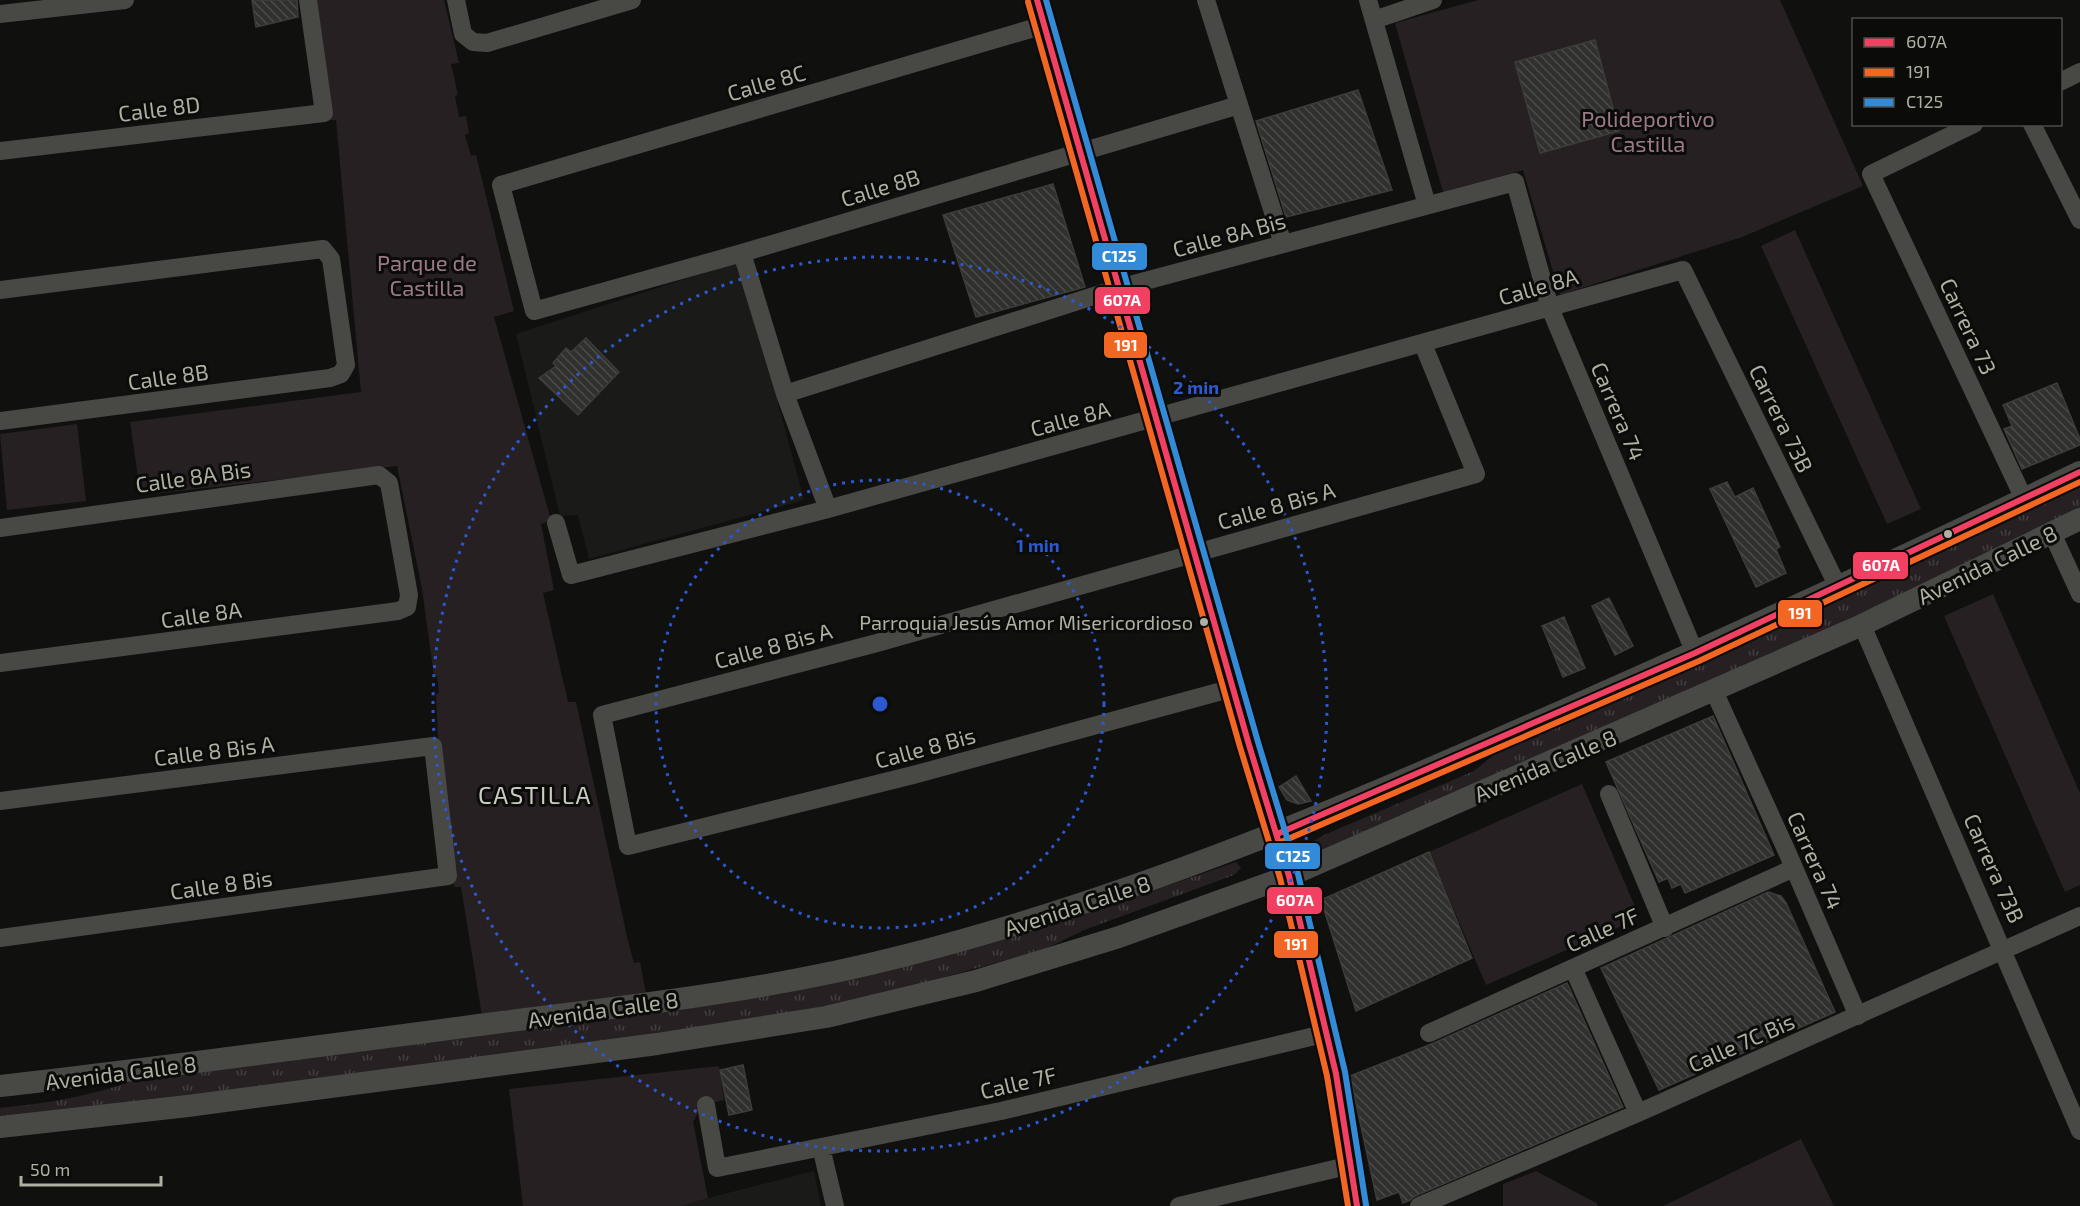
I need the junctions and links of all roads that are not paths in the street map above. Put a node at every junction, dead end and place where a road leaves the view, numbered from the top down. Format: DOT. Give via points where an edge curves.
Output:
graph roads {
  1 [pos="124,0"];
  2 [pos="308,0"];
  3 [pos="456,0"];
  4 [pos="632,0"];
  5 [pos="1037,0"];
  6 [pos="1206,0"];
  7 [pos="1368,0"];
  8 [pos="1433,0"];
  9 [pos="0,14"];
  10 [pos="1374,20"];
  11 [pos="1044,25"];
  12 [pos="2080,72"];
  13 [pos="2062,81"];
  14 [pos="1239,105"];
  15 [pos="1970,126"];
  16 [pos="2033,126"];
  17 [pos="0,151"];
  18 [pos="1080,152"];
  19 [pos="1515,182"];
  20 [pos="1427,205"];
  21 [pos="2080,220"];
  22 [pos="1283,244"];
  23 [pos="742,253"];
  24 [pos="1683,270"];
  25 [pos="1119,288"];
  26 [pos="0,290"];
  27 [pos="1550,308"];
  28 [pos="534,311"];
  29 [pos="1423,344"];
  30 [pos="785,394"];
  31 [pos="1156,419"];
  32 [pos="0,421"];
  33 [pos="2080,472"];
  34 [pos="2024,499"];
  35 [pos="828,509"];
  36 [pos="2080,519"];
  37 [pos="556,523"];
  38 [pos="0,528"];
  39 [pos="2052,533"];
  40 [pos="1195,553"];
  41 [pos="1838,587"];
  42 [pos="2080,594"];
  43 [pos="407,607"];
  44 [pos="1862,625"];
  45 [pos="1695,654"];
  46 [pos="0,663"];
  47 [pos="1233,688"];
  48 [pos="1714,691"];
  49 [pos="1609,794"];
  50 [pos="0,801"];
  51 [pos="1277,834"];
  52 [pos="628,846"];
  53 [pos="1794,868"];
  54 [pos="448,876"];
  55 [pos="1289,876"];
  56 [pos="2080,916"];
  57 [pos="1665,928"];
  58 [pos="0,938"];
  59 [pos="2005,951"];
  60 [pos="1573,968"];
  61 [pos="1858,1016"];
  62 [pos="1327,1032"];
  63 [pos="1429,1033"];
  64 [pos="0,1086"];
  65 [pos="705,1105"];
  66 [pos="1638,1113"];
  67 [pos="0,1127"];
  68 [pos="2080,1131"];
  69 [pos="821,1147"];
  70 [pos="1351,1165"];
  71 [pos="835,1206"];
  72 [pos="1179,1206"];
  73 [pos="1357,1206"];
  74 [pos="1419,1206"];
  1 -- 9 [label="street"];
  2 -- 17 [label="street, Calle 8D" via="324,113"];
  3 -- 4 [label="street" via="463,34 473,42 487,43"];
  5 -- 11 [label="street"];
  6 -- 14 [label="street"];
  7 -- 10 [label="street"];
  8 -- 10 [label="street"];
  10 -- 20 [label="street"];
  11 -- 18 [label="street"];
  11 -- 28 [label="street, Calle 8C" via="501,185"];
  12 -- 13 [label="street"];
  14 -- 18 [label="street, Calle 8B"];
  14 -- 22 [label="street"];
  15 -- 34 [label="street, Carrera 73" via="1870,174"];
  16 -- 21 [label="street"];
  18 -- 23 [label="street, Calle 8B"];
  18 -- 25 [label="street"];
  19 -- 20 [label="street, Calle 8A Bis"];
  19 -- 27 [label="street, Carrera 74"];
  20 -- 22 [label="street, Calle 8A Bis"];
  22 -- 25 [label="street, Calle 8A Bis"];
  23 -- 28 [label="street, Calle 8B"];
  23 -- 30 [label="street"];
  24 -- 27 [label="street, Calle 8A"];
  24 -- 41 [label="street, Carrera 73B"];
  25 -- 30 [label="street, Calle 8A Bis"];
  25 -- 31 [label="street"];
  26 -- 32 [label="street, Calle 8B" via="323,249 331,259 346,365 341,374 318,380"];
  27 -- 29 [label="street, Calle 8A"];
  27 -- 45 [label="street, Carrera 74"];
  29 -- 31 [label="street, Calle 8A"];
  29 -- 40 [label="street, Calle 8 Bis A" via="1476,474"];
  30 -- 35 [label="street"];
  31 -- 35 [label="street, Calle 8A"];
  31 -- 40 [label="street"];
  33 -- 34 [label="street, Avenida Calle 8"];
  34 -- 41 [label="street, Avenida Calle 8"];
  35 -- 37 [label="street, Calle 8A" via="571,575"];
  36 -- 39 [label="street, Avenida Calle 8"];
  38 -- 43 [label="street, Calle 8A Bis" via="379,475 389,483 409,595"];
  39 -- 42 [label="street"];
  39 -- 44 [label="street, Avenida Calle 8"];
  40 -- 47 [label="street"];
  40 -- 52 [label="street, Calle 8 Bis A" via="877,643 602,715"];
  41 -- 45 [label="street, Avenida Calle 8"];
  43 -- 46 [label="street, Calle 8A"];
  44 -- 48 [label="street, Avenida Calle 8"];
  44 -- 59 [label="street, Carrera 73B"];
  45 -- 51 [label="street, Avenida Calle 8"];
  47 -- 51 [label="street"];
  47 -- 52 [label="street, Calle 8 Bis" via="913,775"];
  48 -- 53 [label="street, Carrera 74"];
  48 -- 55 [label="street, Avenida Calle 8"];
  49 -- 57 [label="street"];
  50 -- 54 [label="street, Calle 8 Bis A" via="433,746"];
  51 -- 55 [label="street"];
  51 -- 64 [label="street, Avenida Calle 8" via="1175,873 1020,924 836,972 646,1003"];
  53 -- 57 [label="street, Calle 7F"];
  53 -- 61 [label="street, Carrera 74"];
  54 -- 58 [label="street, Calle 8 Bis"];
  55 -- 62 [label="street"];
  55 -- 67 [label="street, Avenida Calle 8" via="1119,937 976,981 826,1017 524,1062"];
  56 -- 59 [label="street, Calle 7C Bis"];
  57 -- 60 [label="street, Calle 7F"];
  59 -- 61 [label="street, Calle 7C Bis"];
  59 -- 68 [label="street, Carrera 73B"];
  60 -- 63 [label="street, Calle 7F"];
  60 -- 66 [label="street"];
  61 -- 66 [label="street, Calle 7C Bis"];
  62 -- 69 [label="street, Calle 7F" via="1001,1111"];
  62 -- 70 [label="street"];
  65 -- 69 [label="street, Calle 7F" via="717,1168"];
  66 -- 74 [label="street, Calle 7C Bis"];
  69 -- 71 [label="street"];
  70 -- 72 [label="street"];
  70 -- 73 [label="street"];
}
